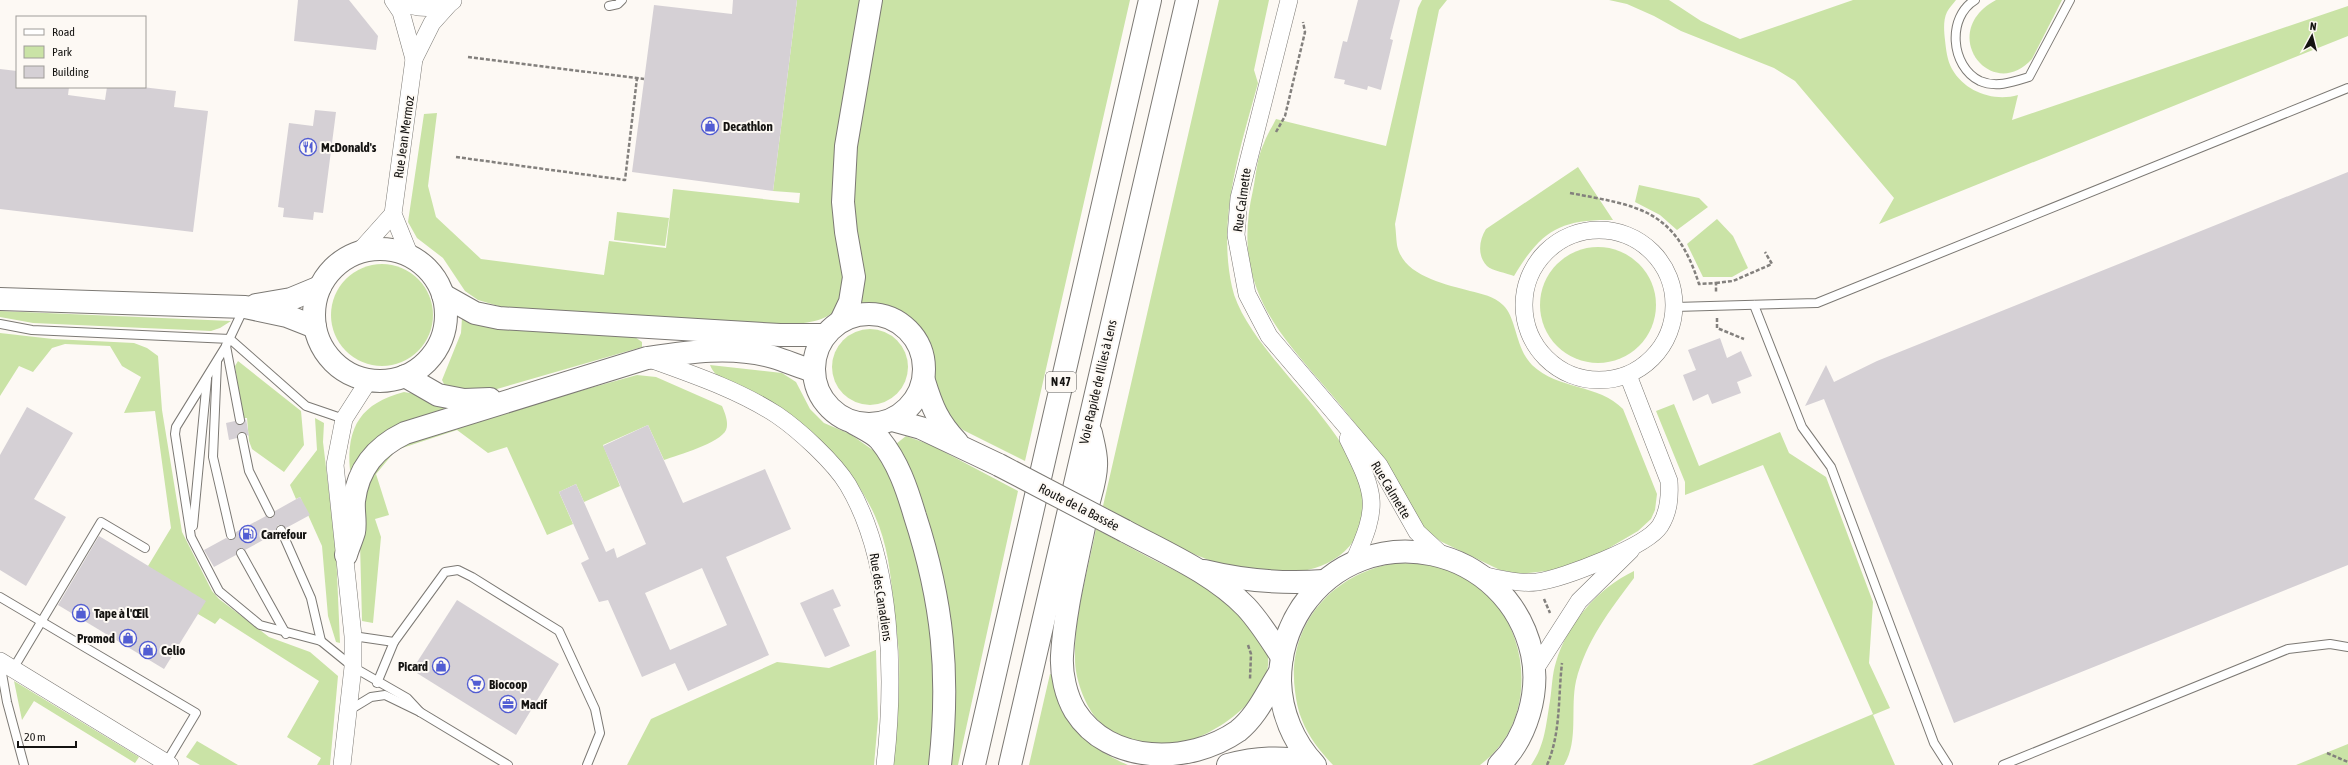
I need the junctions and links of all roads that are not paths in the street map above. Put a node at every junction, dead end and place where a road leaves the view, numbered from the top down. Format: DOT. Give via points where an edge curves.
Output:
graph roads {
  1 [pos="393,0"];
  2 [pos="400,0"];
  3 [pos="622,0"];
  4 [pos="872,0"];
  5 [pos="1150,0"];
  6 [pos="1187,0"];
  7 [pos="1288,0"];
  8 [pos="1975,0"];
  9 [pos="2070,0"];
  10 [pos="452,1"];
  11 [pos="609,6"];
  12 [pos="414,60"];
  13 [pos="2348,88"];
  14 [pos="393,214"];
  15 [pos="359,252"];
  16 [pos="410,256"];
  17 [pos="320,287"];
  18 [pos="443,295"];
  19 [pos="0,299"];
  20 [pos="1754,305"];
  21 [pos="1675,307"];
  22 [pos="244,308"];
  23 [pos="841,321"];
  24 [pos="0,324"];
  25 [pos="315,327"];
  26 [pos="824,335"];
  27 [pos="228,343"];
  28 [pos="647,358"];
  29 [pos="218,360"];
  30 [pos="813,372"];
  31 [pos="1628,375"];
  32 [pos="208,376"];
  33 [pos="405,376"];
  34 [pos="369,380"];
  35 [pos="924,381"];
  36 [pos="514,398"];
  37 [pos="344,419"];
  38 [pos="240,420"];
  39 [pos="892,420"];
  40 [pos="1339,421"];
  41 [pos="1089,422"];
  42 [pos="854,423"];
  43 [pos="242,437"];
  44 [pos="959,445"];
  45 [pos="270,513"];
  46 [pos="281,530"];
  47 [pos="231,535"];
  48 [pos="192,537"];
  49 [pos="1634,547"];
  50 [pos="146,548"];
  51 [pos="241,552"];
  52 [pos="346,555"];
  53 [pos="1444,557"];
  54 [pos="1353,563"];
  55 [pos="1199,570"];
  56 [pos="1482,575"];
  57 [pos="1324,582"];
  58 [pos="0,597"];
  59 [pos="41,620"];
  60 [pos="286,634"];
  61 [pos="353,636"];
  62 [pos="322,641"];
  63 [pos="394,642"];
  64 [pos="2348,647"];
  65 [pos="4,664"];
  66 [pos="1281,664"];
  67 [pos="353,668"];
  68 [pos="1534,671"];
  69 [pos="377,683"];
  70 [pos="348,711"];
  71 [pos="420,712"];
  72 [pos="1313,763"];
  73 [pos="168,764"];
  74 [pos="24,765"];
  75 [pos="342,765"];
  76 [pos="508,765"];
  77 [pos="587,765"];
  78 [pos="885,765"];
  79 [pos="940,765"];
  80 [pos="974,765"];
  81 [pos="1010,765"];
  82 [pos="1228,765"];
  83 [pos="1499,765"];
  84 [pos="1948,765"];
  85 [pos="2003,765"];
  1 -- 12 [label="street, Rue Jean Mermoz" via="401,12"];
  2 -- 10 [label="street" via="419,7 435,7"];
  3 -- 11 [label="lane"];
  4 -- 23 [label="main road" via="846,146 843,202 854,277 850,302"];
  5 -- 80 [label="main road, N 47"];
  6 -- 41 [label="main road, Voie Rapide de Illies à Lens"];
  7 -- 40 [label="street, Rue Calmette" via="1240,198 1236,235 1247,294 1255,313 1269,336"];
  8 -- 9 [label="lane" via="1966,6 1959,19 1956,34 1957,50 1964,67 1980,81 2000,85 2028,77"];
  10 -- 12 [label="street, Rue Jean Mermoz" via="432,23"];
  12 -- 14 [label="street, Rue Jean Mermoz"];
  13 -- 20 [label="lane" via="1817,303"];
  14 -- 15 [label="street"];
  14 -- 16 [label="street, Rue Jean Mermoz"];
  15 -- 16 [label="main road" via="376,249 394,250"];
  15 -- 17 [label="main road" via="334,268"];
  16 -- 18 [label="main road" via="436,279"];
  17 -- 22 [label="main road" via="291,299"];
  17 -- 25 [label="main road" via="314,307"];
  18 -- 26 [label="main road" via="475,313 498,318 780,336"];
  18 -- 33 [label="main road" via="446,314 444,334 435,352 422,366"];
  19 -- 22 [label="main road"];
  20 -- 21 [label="lane"];
  20 -- 84 [label="lane" via="1802,427 1831,467 1934,743"];
  21 -- 31 [label="street" via="1670,333 1656,355"];
  21 -- 31 [label="street" via="1672,283 1660,260 1640,242 1616,232 1597,230 1579,233 1556,244 1541,258 1528,281 1524,302 1529,333 1543,355 1564,372 1587,380 1614,379"];
  22 -- 25 [label="main road" via="287,316"];
  22 -- 27 [label="lane"];
  23 -- 26 [label="main road"];
  23 -- 35 [label="main road" via="866,313 883,315 899,321 912,333 921,347 925,364"];
  24 -- 27 [label="lane" via="32,330"];
  25 -- 34 [label="main road" via="322,346 334,362 350,374"];
  26 -- 30 [label="main road" via="815,353"];
  27 -- 29 [label="lane"];
  27 -- 37 [label="lane" via="306,406"];
  27 -- 38 [label="lane"];
  28 -- 30 [label="main road" via="689,351 735,351 772,356"];
  28 -- 36 [label="main road"];
  28 -- 78 [label="street, Rue des Canadiens" via="726,387 777,415 817,448 847,484 867,524 880,578 890,658 890,722"];
  29 -- 32 [label="lane"];
  29 -- 47 [label="lane" via="214,457"];
  30 -- 42 [label="main road" via="817,389 826,404 838,416"];
  31 -- 49 [label="street" via="1669,481 1670,496 1660,526 1650,537"];
  32 -- 48 [label="lane"];
  32 -- 48 [label="lane" via="176,427 175,434"];
  33 -- 34 [label="main road"];
  33 -- 36 [label="main road" via="438,395 464,400"];
  34 -- 37 [label="street"];
  35 -- 39 [label="main road" via="910,406"];
  35 -- 44 [label="main road, Route de la Bassée" via="933,410 941,425"];
  36 -- 52 [label="main road" via="405,432 389,440 377,451 365,465 359,478 354,501 354,531"];
  37 -- 52 [label="street" via="335,465"];
  39 -- 42 [label="main road" via="873,424"];
  39 -- 44 [label="main road, Route de la Bassée" via="921,428"];
  40 -- 53 [label="street, Rue Calmette" via="1379,465 1417,532"];
  40 -- 54 [label="street, Rue Calmette" via="1370,485 1372,510 1366,534"];
  41 -- 66 [label="main road" via="1096,465 1067,616 1062,657 1067,694 1085,726 1098,738 1120,751 1142,758 1162,760 1186,757 1222,742 1239,730 1254,715"];
  41 -- 81 [label="main road, Voie Rapide de Illies à Lens"];
  42 -- 79 [label="main road" via="878,438 893,458 906,487 928,555 937,593 946,678"];
  43 -- 45 [label="lane" via="249,471"];
  44 -- 55 [label="main road, Route de la Bassée, bridge"];
  46 -- 62 [label="lane" via="311,598"];
  48 -- 60 [label="lane" via="219,591 230,603 260,625"];
  49 -- 56 [label="street" via="1582,569 1536,582 1517,582"];
  49 -- 68 [label="street" via="1579,601"];
  50 -- 59 [label="lane" via="101,522"];
  51 -- 60 [label="lane"];
  52 -- 61 [label="street"];
  53 -- 54 [label="main road" via="1422,552 1398,551 1375,555"];
  53 -- 56 [label="main road" via="1464,564"];
  54 -- 57 [label="main road"];
  55 -- 57 [label="main road, Route de la Bassée" via="1263,582"];
  55 -- 66 [label="main road, Route de la Bassée" via="1246,607 1265,630"];
  56 -- 68 [label="main road" via="1507,599 1516,612 1529,642"];
  57 -- 66 [label="main road" via="1308,598 1296,616 1289,631"];
  58 -- 59 [label="lane"];
  59 -- 65 [label="lane"];
  59 -- 73 [label="lane" via="196,713"];
  60 -- 62 [label="lane"];
  61 -- 63 [label="lane"];
  61 -- 67 [label="street"];
  62 -- 67 [label="lane"];
  63 -- 69 [label="lane"];
  63 -- 77 [label="lane" via="445,572 458,570 559,631 595,709 600,733"];
  64 -- 85 [label="lane" via="2330,644 2288,649"];
  65 -- 73 [label="street"];
  65 -- 74 [label="lane" via="8,702"];
  66 -- 72 [label="main road" via="1281,690 1286,716 1298,744"];
  67 -- 69 [label="lane"];
  67 -- 70 [label="street"];
  68 -- 83 [label="main road" via="1530,711 1524,729 1515,746"];
  69 -- 71 [label="lane" via="407,698"];
  70 -- 71 [label="lane" via="371,697 385,695"];
  70 -- 75 [label="street"];
  71 -- 76 [label="lane"];
  72 -- 82 [label="main road" via="1267,758"];
}
